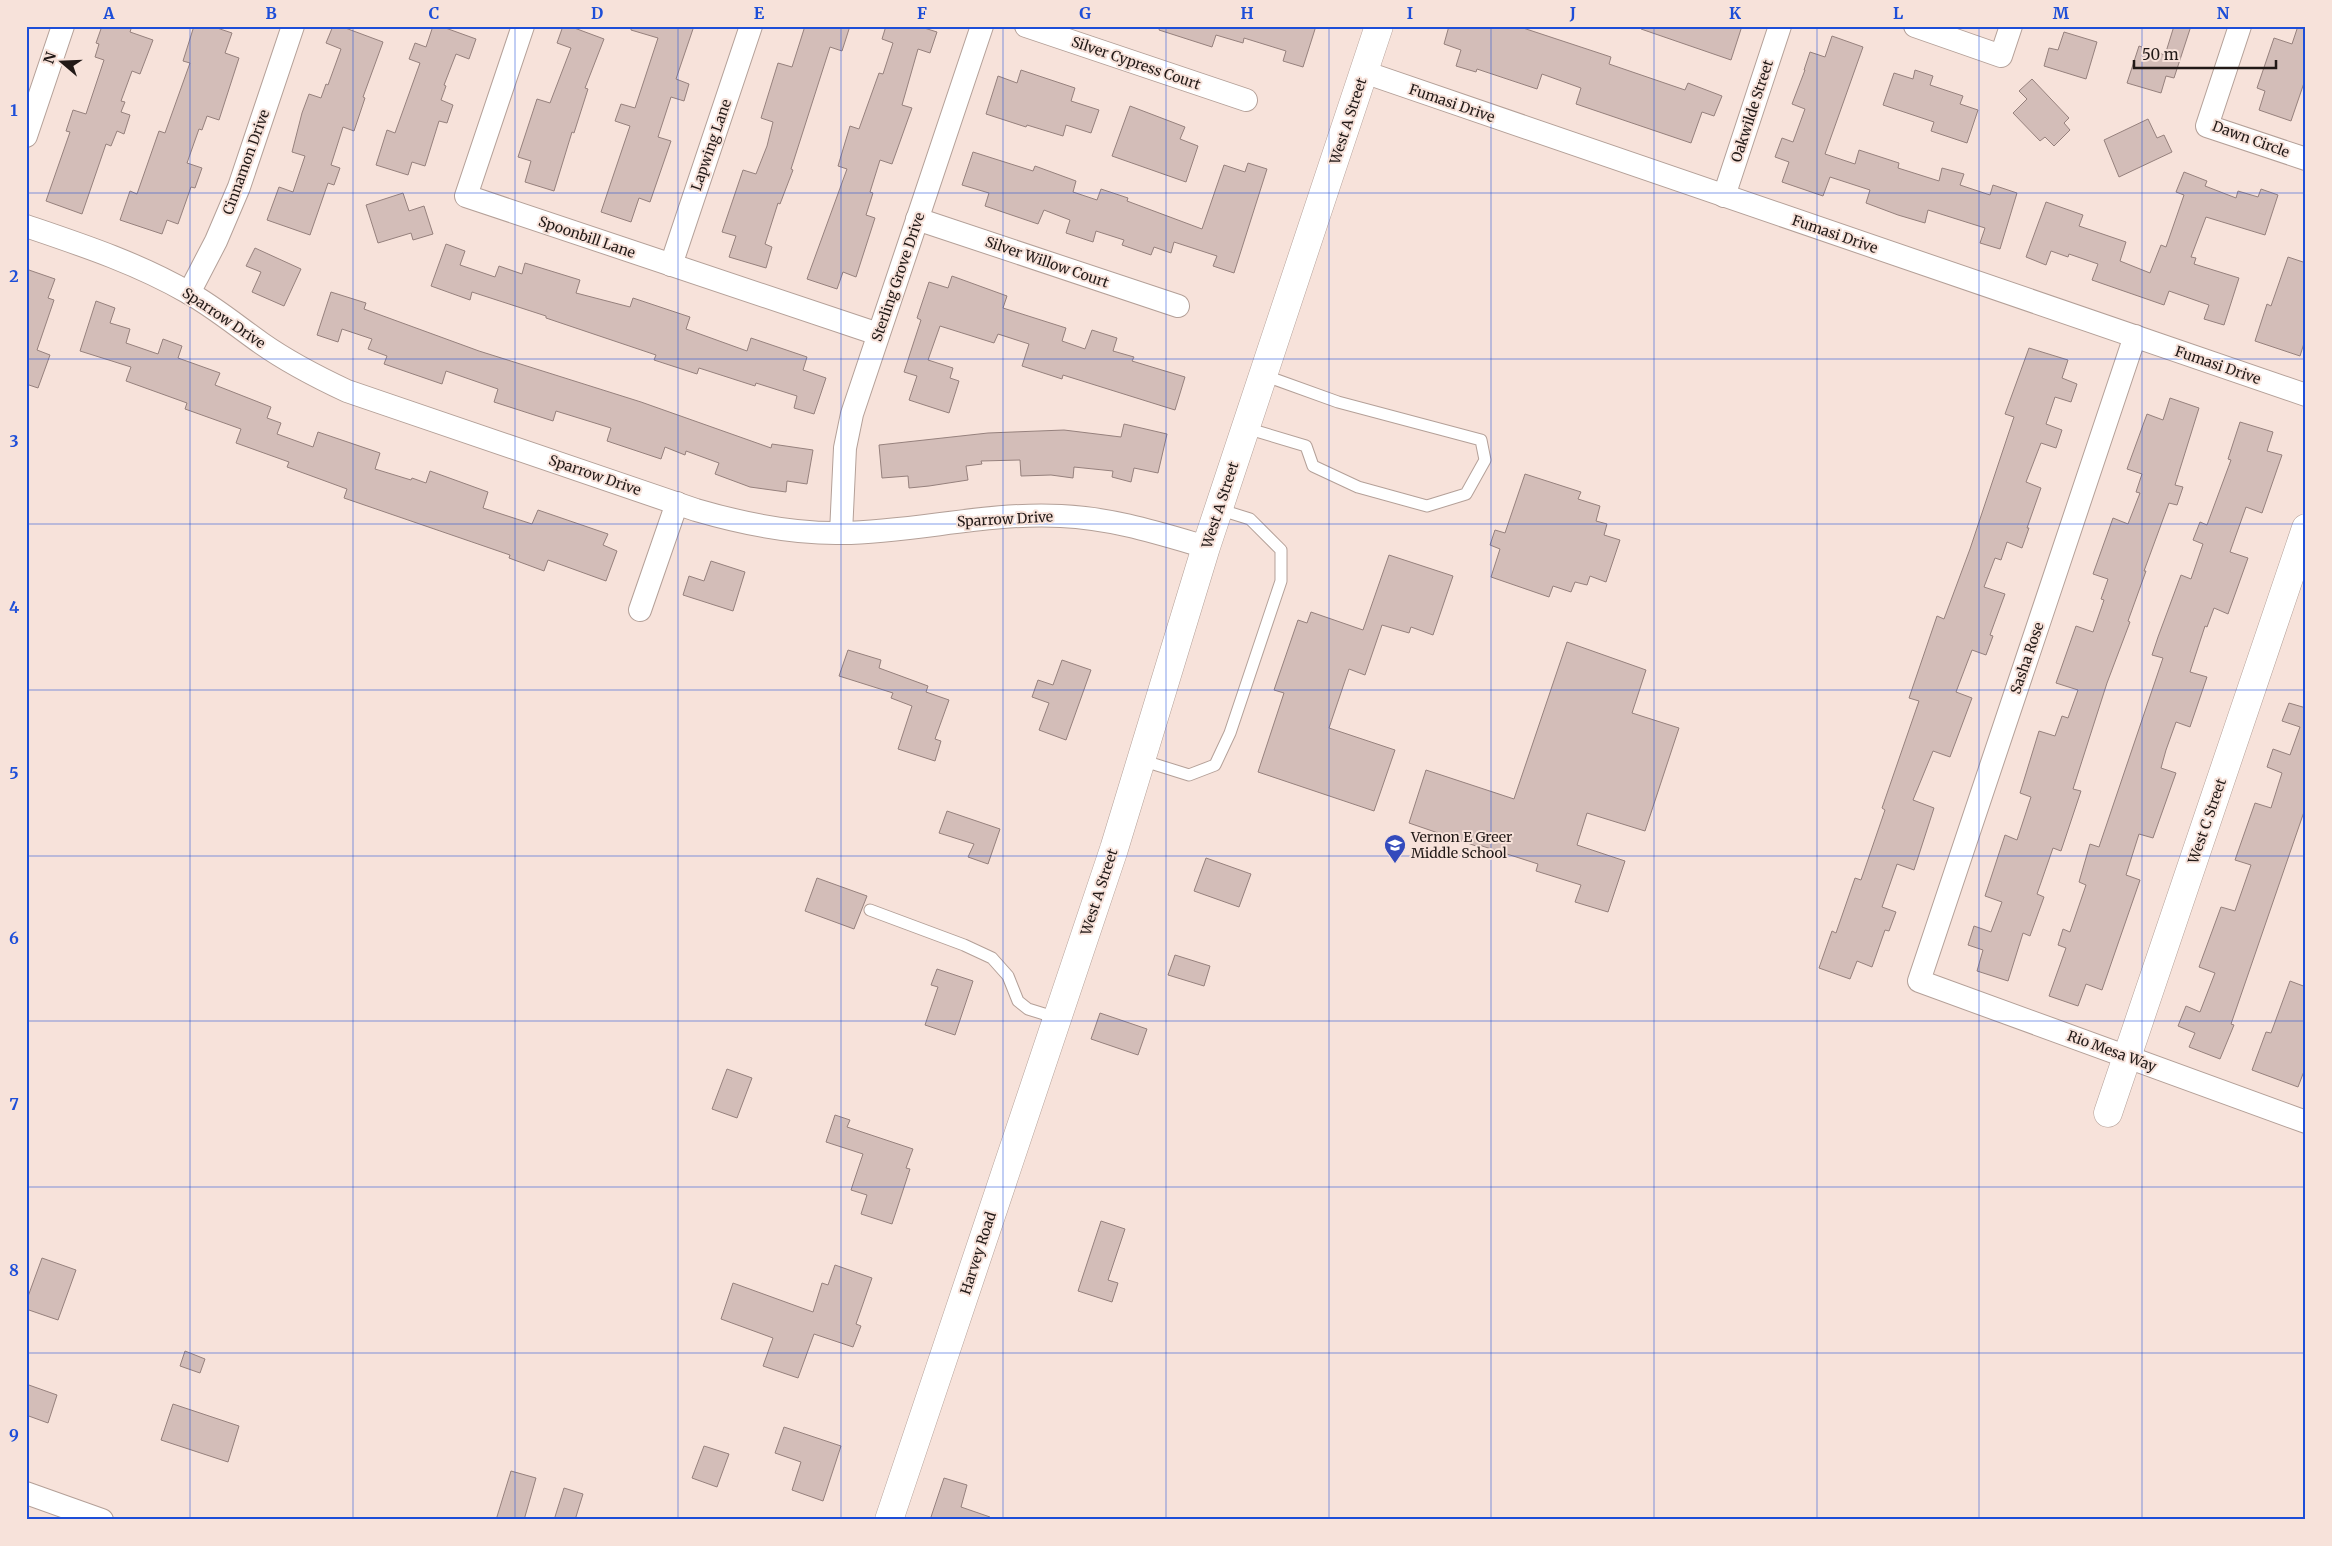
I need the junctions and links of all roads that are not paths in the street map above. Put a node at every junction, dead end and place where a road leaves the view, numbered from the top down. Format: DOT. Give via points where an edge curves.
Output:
graph roads {
  1 [pos="63,26"];
  2 [pos="293,26"];
  3 [pos="523,26"];
  4 [pos="751,26"];
  5 [pos="982,26"];
  6 [pos="1026,26"];
  7 [pos="1379,26"];
  8 [pos="1780,26"];
  9 [pos="1914,26"];
  10 [pos="2011,26"];
  11 [pos="2240,26"];
  12 [pos="1364,72"];
  13 [pos="1246,100"];
  14 [pos="26,136"];
  15 [pos="2306,160"];
  16 [pos="1724,196"];
  17 [pos="917,219"];
  18 [pos="26,226"];
  19 [pos="670,264"];
  20 [pos="189,293"];
  21 [pos="1178,306"];
  22 [pos="878,334"];
  23 [pos="2135,336"];
  24 [pos="1263,375"];
  25 [pos="2306,394"];
  26 [pos="1246,428"];
  27 [pos="677,503"];
  28 [pos="1218,509"];
  29 [pos="2306,528"];
  30 [pos="842,533"];
  31 [pos="1206,547"];
  32 [pos="640,610"];
  33 [pos="1141,760"];
  34 [pos="870,910"];
  35 [pos="1919,981"];
  36 [pos="1067,987"];
  37 [pos="1057,1018"];
  38 [pos="2127,1057"];
  39 [pos="2108,1113"];
  40 [pos="2306,1122"];
  41 [pos="26,1493"];
  42 [pos="102,1520"];
  43 [pos="889,1520"];
  1 -- 14 [label="street"];
  2 -- 20 [label="street, Cinnamon Drive" via="240,187"];
  3 -- 19 [label="street, Spoonbill Lane" via="466,196"];
  4 -- 19 [label="street, Lapwing Lane"];
  5 -- 17 [label="street, Sterling Grove Drive"];
  6 -- 13 [label="street, Silver Cypress Court"];
  7 -- 12 [label="street, West A Street"];
  8 -- 16 [label="street, Oakwilde Street"];
  9 -- 10 [label="street" via="2001,56"];
  11 -- 15 [label="street, Dawn Circle" via="2207,126"];
  12 -- 16 [label="street, Fumasi Drive"];
  12 -- 24 [label="street, West A Street"];
  16 -- 23 [label="street, Fumasi Drive"];
  17 -- 21 [label="street, Silver Willow Court"];
  17 -- 22 [label="street, Sterling Grove Drive"];
  18 -- 20 [label="street, Sparrow Drive" via="108,253"];
  19 -- 22 [label="street, Spoonbill Lane"];
  20 -- 27 [label="street, Sparrow Drive" via="295,365 347,391"];
  22 -- 30 [label="street, Sterling Grove Drive" via="852,414 845,448"];
  23 -- 25 [label="street, Fumasi Drive"];
  23 -- 35 [label="street, Sasha Rose"];
  24 -- 26 [label="street, West A Street"];
  24 -- 26 [label="lane" via="1338,402 1481,440 1485,460 1466,494 1427,506 1358,487 1313,466 1306,446"];
  26 -- 28 [label="street, West A Street"];
  27 -- 30 [label="street, Sparrow Drive" via="741,523 794,531"];
  27 -- 32 [label="street"];
  28 -- 31 [label="street, West A Street"];
  28 -- 33 [label="lane" via="1250,519 1281,550 1281,581 1230,733 1214,765 1189,775"];
  29 -- 38 [label="street, West C Street"];
  30 -- 31 [label="street, Sparrow Drive" via="1016,515 1062,516 1147,529"];
  31 -- 33 [label="street, West A Street"];
  33 -- 36 [label="street, West A Street"];
  34 -- 37 [label="lane" via="992,958 1008,976 1018,1002 1028,1009"];
  35 -- 38 [label="street, Rio Mesa Way"];
  36 -- 37 [label="street, Harvey Road"];
  37 -- 43 [label="street, Harvey Road"];
  38 -- 39 [label="street, West C Street"];
  38 -- 40 [label="street, Rio Mesa Way"];
  41 -- 42 [label="street"];
}
